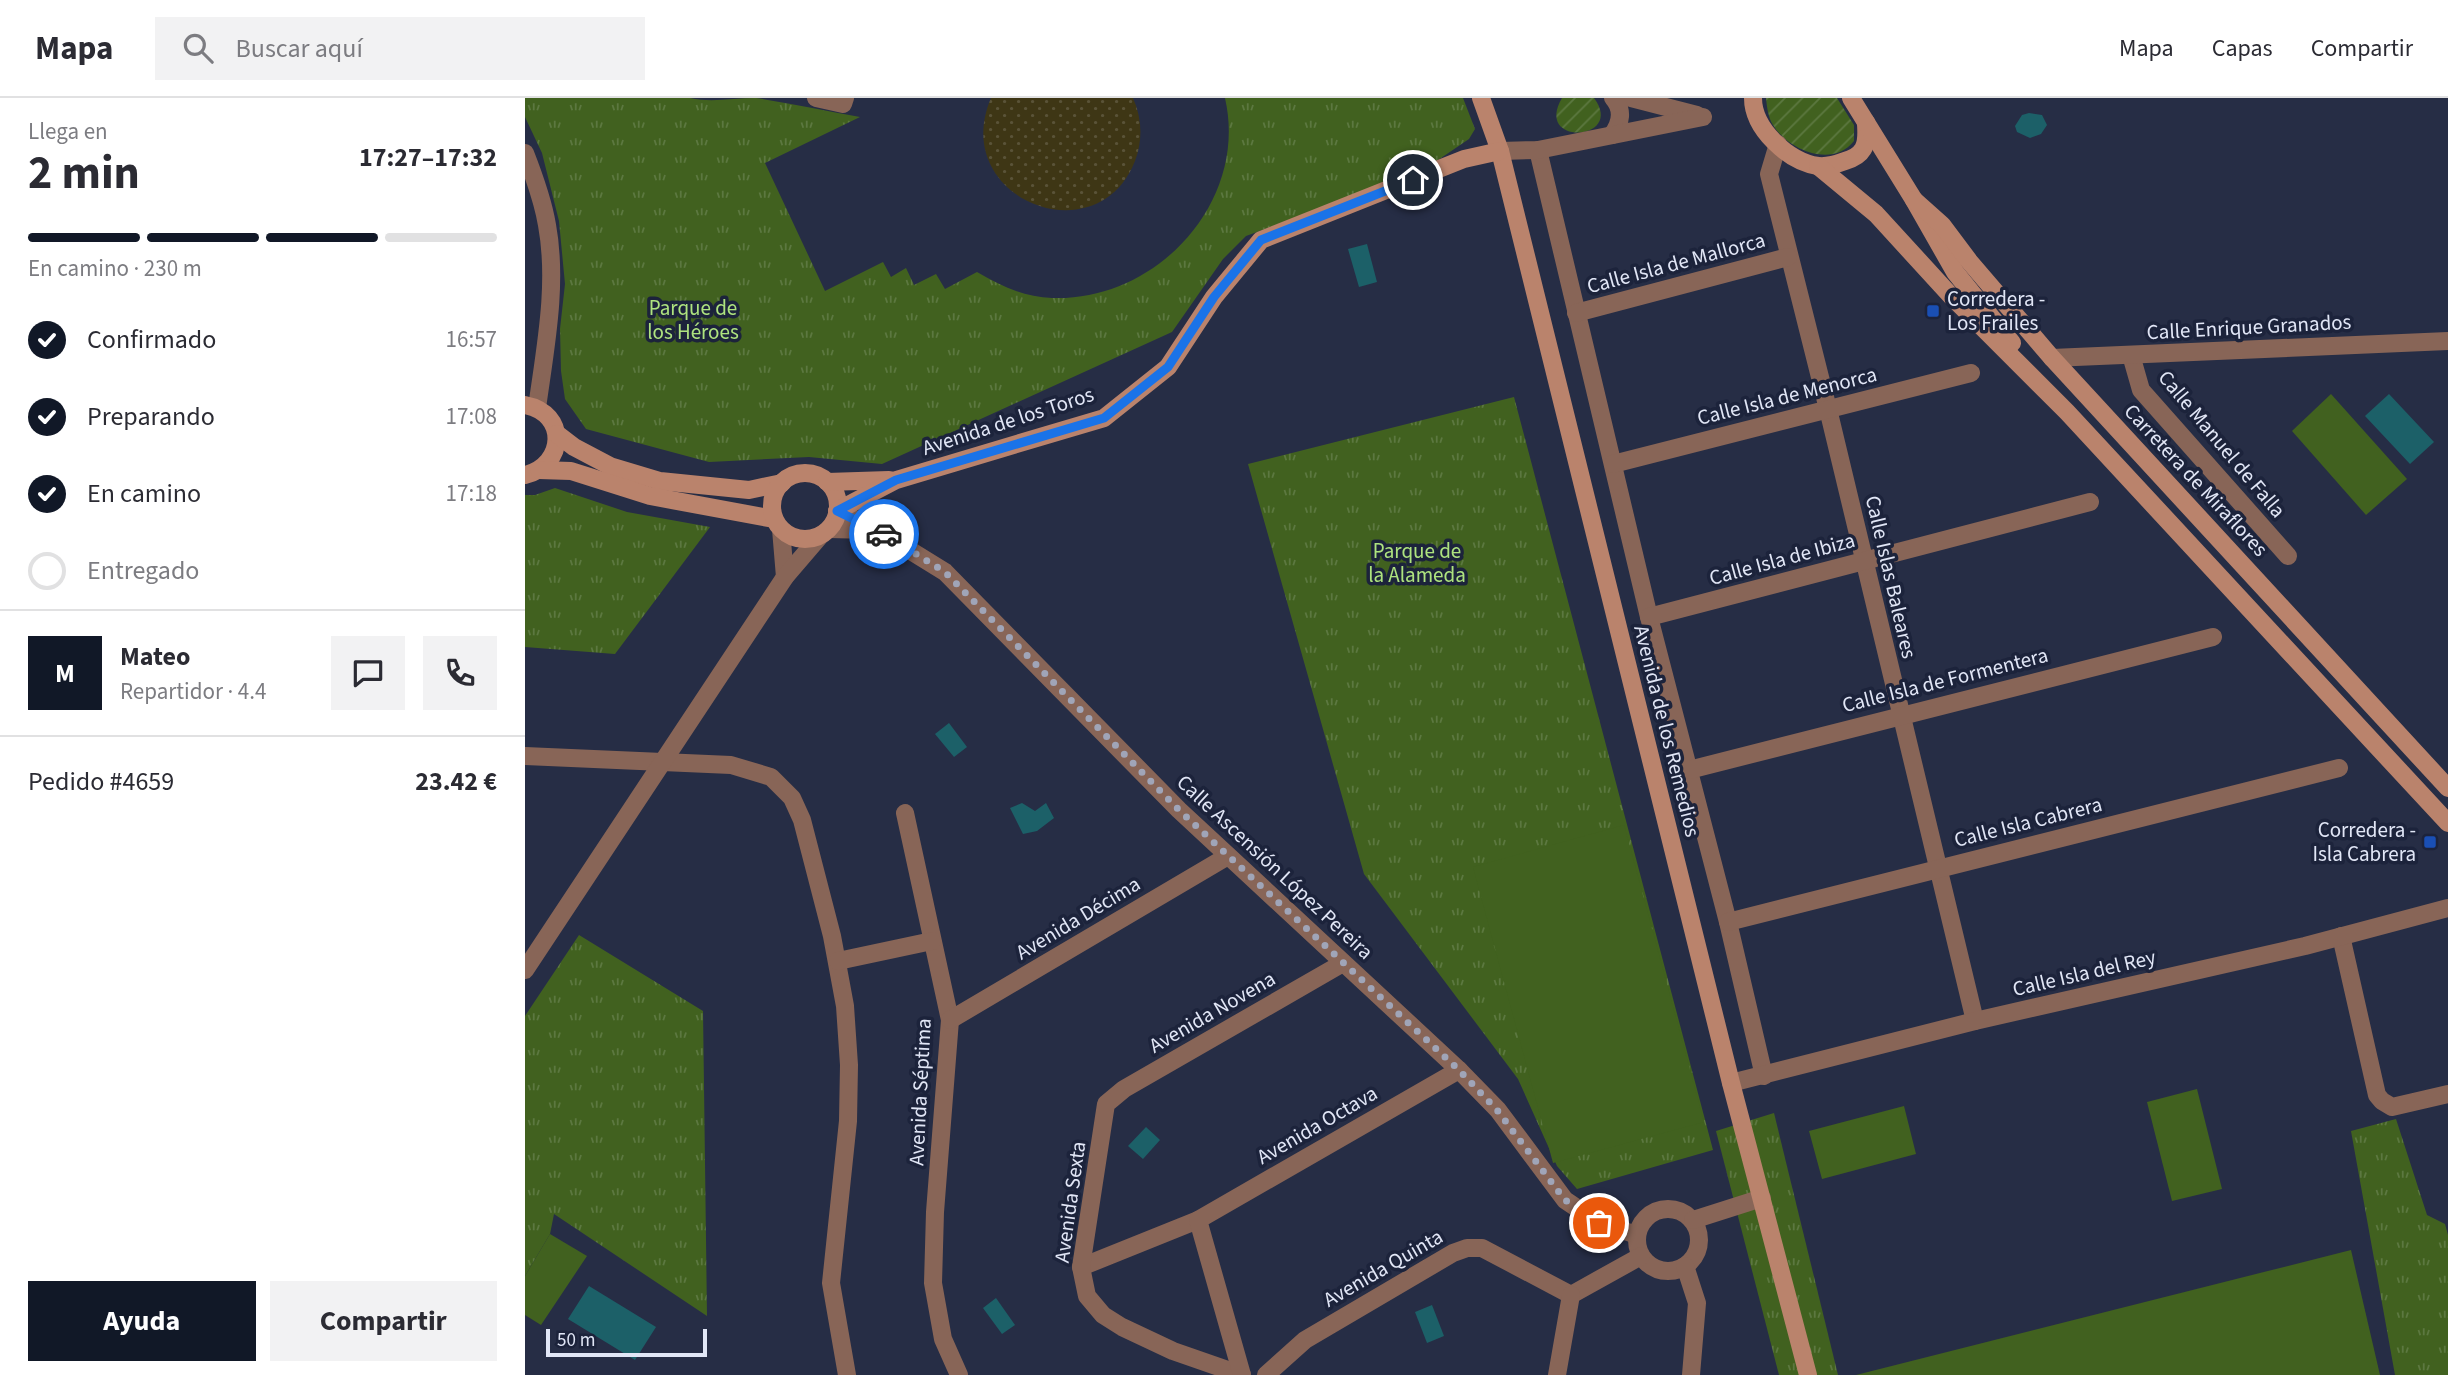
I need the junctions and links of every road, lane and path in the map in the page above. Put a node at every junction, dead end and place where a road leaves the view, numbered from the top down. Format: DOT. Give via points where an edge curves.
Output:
graph roads {
  1 [pos="816,98"];
  2 [pos="845,98"];
  3 [pos="1482,98"];
  4 [pos="1613,98"];
  5 [pos="1631,98"];
  6 [pos="1851,98"];
  7 [pos="1751,100"];
  8 [pos="1866,122"];
  9 [pos="1612,135"];
  10 [pos="1778,144"];
  11 [pos="1538,149"];
  12 [pos="1500,151"];
  13 [pos="525,153"];
  14 [pos="1818,166"];
  15 [pos="1914,200"];
  16 [pos="1788,257"];
  17 [pos="1576,313"];
  18 [pos="2448,341"];
  19 [pos="2131,355"];
  20 [pos="2052,358"];
  21 [pos="1971,373"];
  22 [pos="531,406"];
  23 [pos="1828,410"];
  24 [pos="2067,412"];
  25 [pos="557,435"];
  26 [pos="1613,464"];
  27 [pos="532,472"];
  28 [pos="896,480"];
  29 [pos="827,482"];
  30 [pos="782,483"];
  31 [pos="2090,502"];
  32 [pos="837,511"];
  33 [pos="778,524"];
  34 [pos="877,530"];
  35 [pos="825,532"];
  36 [pos="2288,556"];
  37 [pos="1864,561"];
  38 [pos="785,577"];
  39 [pos="1649,617"];
  40 [pos="2213,637"];
  41 [pos="1901,715"];
  42 [pos="525,755"];
  43 [pos="663,762"];
  44 [pos="2339,768"];
  45 [pos="1689,770"];
  46 [pos="2448,788"];
  47 [pos="905,813"];
  48 [pos="2448,823"];
  49 [pos="1228,856"];
  50 [pos="1939,868"];
  51 [pos="2448,908"];
  52 [pos="1728,922"];
  53 [pos="2341,936"];
  54 [pos="932,941"];
  55 [pos="838,961"];
  56 [pos="1343,963"];
  57 [pos="525,970"];
  58 [pos="950,1020"];
  59 [pos="1975,1021"];
  60 [pos="1459,1070"];
  61 [pos="1764,1076"];
  62 [pos="1731,1083"];
  63 [pos="2448,1094"];
  64 [pos="1107,1104"];
  65 [pos="1762,1198"];
  66 [pos="1198,1220"];
  67 [pos="1693,1220"];
  68 [pos="1637,1235"];
  69 [pos="1641,1256"];
  70 [pos="1685,1266"];
  71 [pos="1081,1268"];
  72 [pos="1571,1295"];
  73 [pos="848,1375"];
  74 [pos="959,1375"];
  75 [pos="1242,1375"];
  76 [pos="1266,1375"];
  77 [pos="1557,1375"];
  78 [pos="1691,1375"];
  79 [pos="1808,1375"];
  1 -- 2 [label="street" via="843,104"];
  3 -- 12 [label="main road, Avenida de los Remedios"];
  4 -- 9 [label="street" via="1620,125"];
  5 -- 9 [label="street" via="1703,117"];
  6 -- 8 [label="main road, Carretera de Miraflores"];
  7 -- 10 [label="main road" via="1760,123"];
  8 -- 14 [label="main road" via="1864,148 1854,158"];
  8 -- 15 [label="main road, Carretera de Miraflores"];
  9 -- 11 [label="street"];
  10 -- 14 [label="main road, Carretera de Miraflores"];
  10 -- 16 [label="street, Calle Islas Baleares" via="1769,174"];
  11 -- 12 [label="street"];
  11 -- 17 [label="street, Avenida de los Remedios"];
  12 -- 28 [label="main road, Avenida de los Toros" via="1464,159 1261,240 1214,297 1168,367 1104,418"];
  12 -- 62 [label="main road, Avenida de los Remedios"];
  13 -- 22 [label="street" via="547,225 551,286"];
  14 -- 24 [label="main road, Carretera de Miraflores" via="1876,214"];
  15 -- 20 [label="main road, Carretera de Miraflores" via="1942,225"];
  15 -- 24 [label="main road, Carretera de Miraflores" via="1955,272"];
  16 -- 17 [label="street, Calle Isla de Mallorca"];
  16 -- 23 [label="street, Calle Islas Baleares"];
  17 -- 26 [label="street, Avenida de los Remedios"];
  18 -- 19 [label="street, Calle Enrique Granados"];
  19 -- 20 [label="street, Calle Enrique Granados"];
  19 -- 36 [label="street, Calle Manuel de Falla" via="2141,390"];
  20 -- 46 [label="main road, Carretera de Miraflores"];
  21 -- 23 [label="street, Calle Isla de Menorca"];
  22 -- 25 [label="main road" via="546,414"];
  23 -- 26 [label="street, Calle Isla de Menorca"];
  23 -- 37 [label="street, Calle Islas Baleares"];
  24 -- 48 [label="main road, Carretera de Miraflores"];
  25 -- 27 [label="main road" via="550,461"];
  25 -- 30 [label="main road" via="610,466 660,481 749,490"];
  26 -- 39 [label="street, Avenida de los Remedios"];
  27 -- 33 [label="main road" via="571,471 650,496 747,512"];
  28 -- 29 [label="main road, Avenida de los Toros"];
  28 -- 32 [label="main road, Avenida de los Toros"];
  29 -- 30 [label="main road" via="804,473"];
  29 -- 32 [label="main road" via="834,490"];
  30 -- 33 [label="main road" via="772,506"];
  31 -- 37 [label="street, Calle Isla de Ibiza"];
  32 -- 34 [label="street, Calle Ascensión López Pereira"];
  32 -- 35 [label="main road"];
  33 -- 35 [label="main road" via="800,539"];
  33 -- 38 [label="street"];
  34 -- 35 [label="street, Calle Ascensión López Pereira"];
  34 -- 49 [label="street, Calle Ascensión López Pereira" via="945,572"];
  35 -- 38 [label="street"];
  37 -- 39 [label="street, Calle Isla de Ibiza"];
  37 -- 41 [label="street, Calle Islas Baleares"];
  38 -- 43 [label="street"];
  39 -- 45 [label="street, Avenida de los Remedios"];
  40 -- 41 [label="street, Calle Isla de Formentera"];
  41 -- 45 [label="street, Calle Isla de Formentera"];
  41 -- 50 [label="street, Calle Islas Baleares"];
  42 -- 43 [label="street"];
  43 -- 55 [label="street" via="731,765 771,777 792,797"];
  43 -- 57 [label="street"];
  44 -- 50 [label="street, Calle Isla Cabrera"];
  45 -- 52 [label="street, Avenida de los Remedios"];
  47 -- 54 [label="street, Avenida Séptima"];
  49 -- 56 [label="street, Calle Ascensión López Pereira"];
  49 -- 58 [label="street, Avenida Décima"];
  50 -- 52 [label="street, Calle Isla Cabrera"];
  50 -- 59 [label="street, Calle Islas Baleares"];
  51 -- 53 [label="street, Calle Isla del Rey"];
  52 -- 61 [label="street, Avenida de los Remedios"];
  53 -- 59 [label="street, Calle Isla del Rey"];
  53 -- 63 [label="street" via="2377,1095 2392,1107"];
  54 -- 55 [label="street"];
  54 -- 58 [label="street, Avenida Séptima"];
  55 -- 73 [label="street" via="849,1065 848,1121 831,1283"];
  56 -- 60 [label="street, Calle Ascensión López Pereira"];
  56 -- 64 [label="street, Avenida Novena" via="1124,1089"];
  58 -- 74 [label="street, Avenida Séptima" via="933,1283 943,1339"];
  59 -- 61 [label="street, Calle Isla del Rey"];
  60 -- 66 [label="street, Avenida Octava"];
  60 -- 68 [label="street, Calle Ascensión López Pereira" via="1497,1110 1565,1200 1599,1223"];
  61 -- 62 [label="street, Calle Isla del Rey"];
  62 -- 65 [label="main road, Avenida de los Remedios"];
  64 -- 71 [label="street, Avenida Sexta"];
  65 -- 67 [label="street"];
  65 -- 79 [label="main road, Avenida de los Remedios"];
  66 -- 71 [label="street, Avenida Octava"];
  66 -- 75 [label="street"];
  67 -- 68 [label="street" via="1667,1208 1642,1221"];
  67 -- 70 [label="street" via="1699,1236 1696,1252"];
  68 -- 69 [label="street"];
  69 -- 70 [label="street" via="1661,1270"];
  69 -- 72 [label="street"];
  70 -- 78 [label="street" via="1697,1303"];
  71 -- 75 [label="street, Avenida Sexta" via="1087,1296 1103,1315 1173,1351"];
  72 -- 76 [label="street, Avenida Quinta" via="1482,1248 1467,1248 1305,1340"];
  72 -- 77 [label="street"];
}
